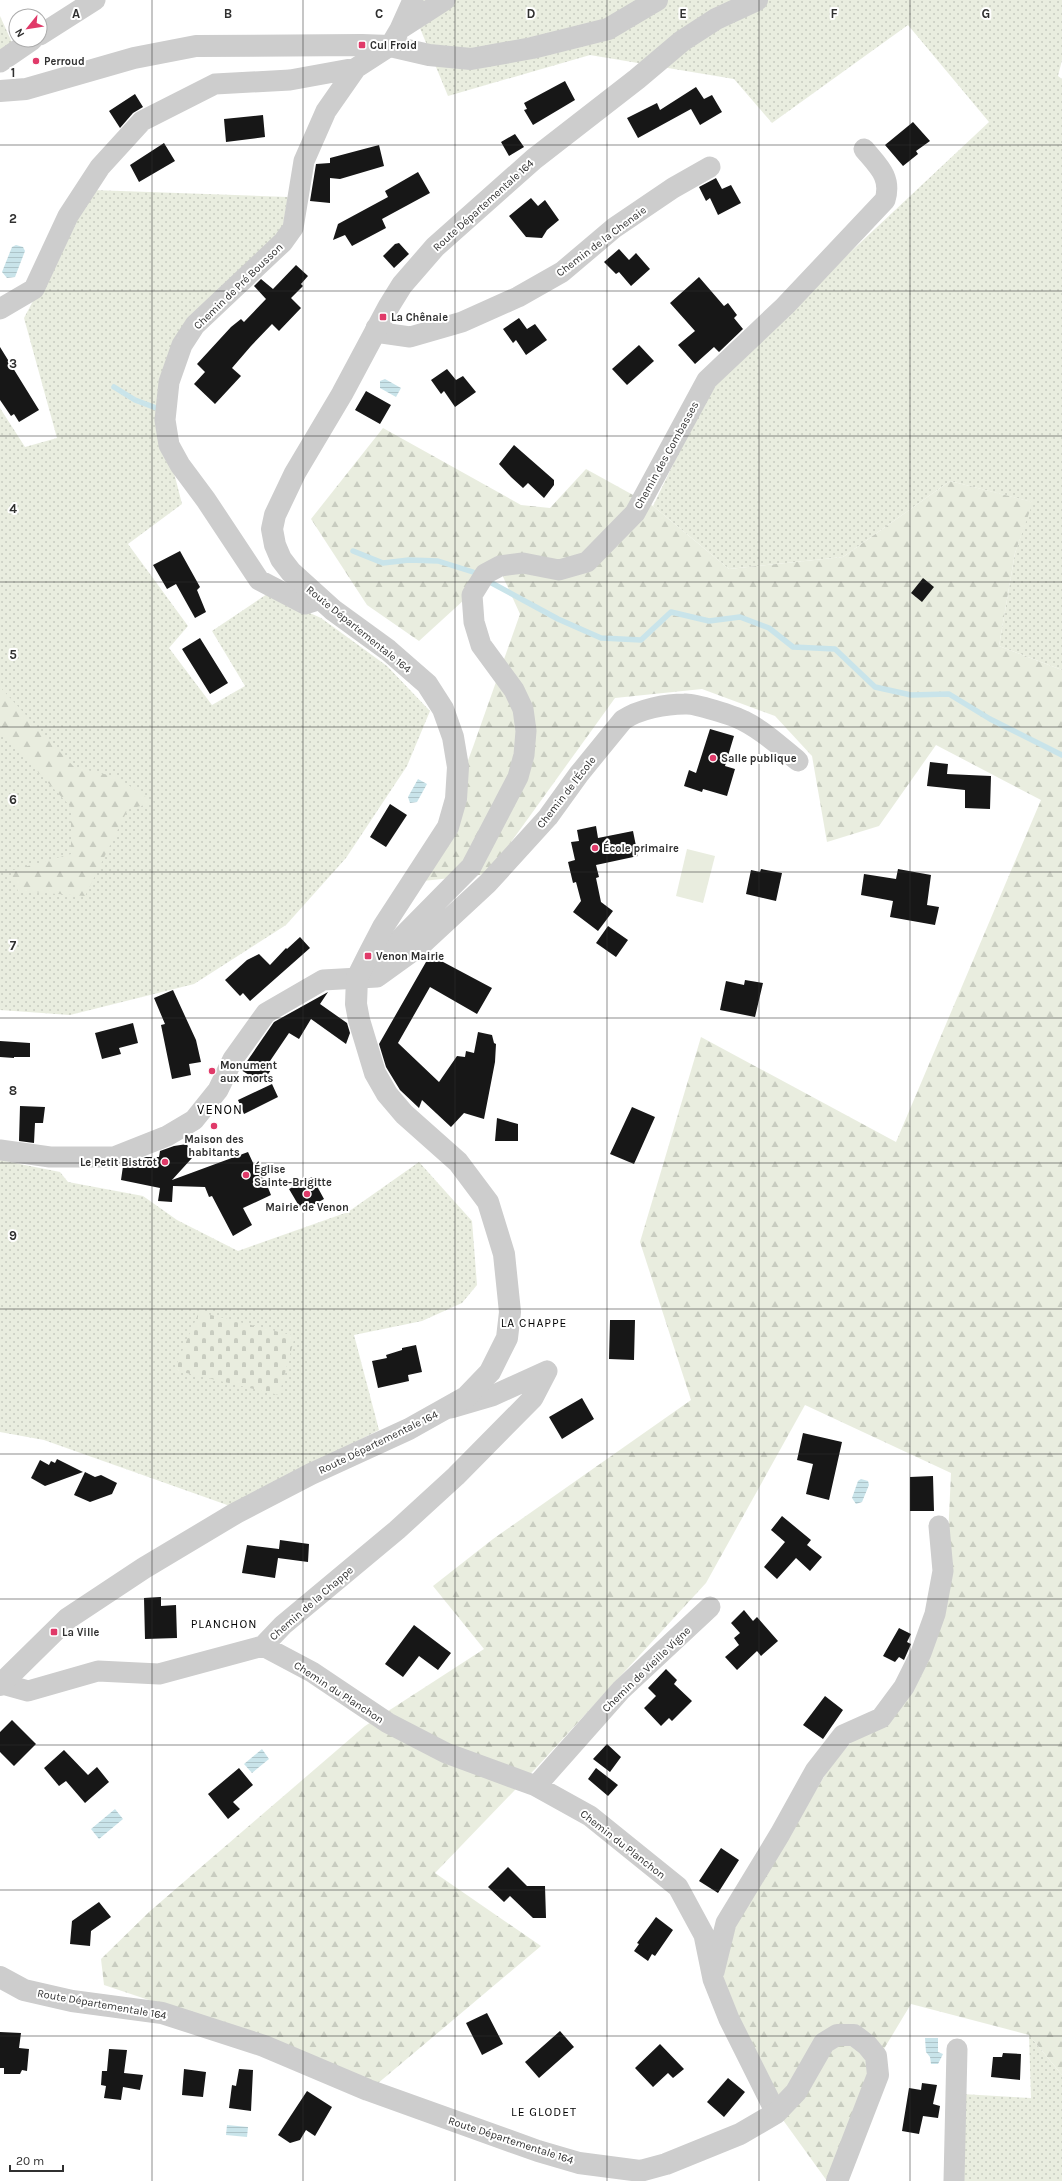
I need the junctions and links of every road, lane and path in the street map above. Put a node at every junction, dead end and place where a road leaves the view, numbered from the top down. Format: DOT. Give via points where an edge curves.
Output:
graph roads {
  1 [pos="95,0"];
  2 [pos="413,0"];
  3 [pos="445,0"];
  4 [pos="657,0"];
  5 [pos="757,0"];
  6 [pos="48,30"];
  7 [pos="395,38"];
  8 [pos="20,48"];
  9 [pos="0,62"];
  10 [pos="356,68"];
  11 [pos="0,91"];
  12 [pos="864,149"];
  13 [pos="710,167"];
  14 [pos="0,309"];
  15 [pos="376,328"];
  16 [pos="317,596"];
  17 [pos="798,761"];
  18 [pos="367,978"];
  19 [pos="0,1150"];
  20 [pos="444,1410"];
  21 [pos="939,1526"];
  22 [pos="710,1607"];
  23 [pos="263,1646"];
  24 [pos="1,1685"];
  25 [pos="536,1786"];
  26 [pos="0,1977"];
  27 [pos="713,1979"];
  28 [pos="957,2049"];
  29 [pos="776,2113"];
  30 [pos="837,2181"];
  31 [pos="954,2181"];
  1 -- 6 [label="street"];
  2 -- 7 [label="street"];
  3 -- 7 [label="street, Chemin de Pré Bousson"];
  4 -- 7 [label="street" via="608,29 532,48 471,59 430,55"];
  5 -- 15 [label="street, Route Départementale 164" via="716,19 682,41 534,159 434,247 402,285"];
  7 -- 10 [label="street, Chemin de Pré Bousson"];
  7 -- 11 [label="street" via="362,45 196,46 134,58 26,89"];
  8 -- 9 [label="street"];
  10 -- 14 [label="street" via="290,80 215,84 142,121 100,167 68,216 34,289"];
  10 -- 16 [label="street, Chemin de Pré Bousson" via="326,111 304,161 293,228 283,242 195,326 182,345 169,382 164,420 169,444 180,466 206,500 259,580 305,604"];
  12 -- 18 [label="street, Chemin des Combasses" via="887,180 888,188 884,200 786,306 707,380 635,513 588,562 559,570 523,563 500,566 485,574 472,595 474,622 481,645 514,690 523,709 526,731 520,770 471,867 394,945"];
  13 -- 15 [label="street, Chemin de la Chenaie" via="673,188 614,228 562,272 518,297 462,322 410,337 382,333"];
  15 -- 16 [label="street, Route Départementale 164" via="342,394 295,473 275,515 272,529 281,559"];
  16 -- 18 [label="street, Route Départementale 164" via="388,650 427,684 443,710 453,737 458,767 456,799 448,827 384,927"];
  17 -- 18 [label="street, Chemin de l'École" via="743,720 686,704 630,715 623,720 579,774 548,818 488,883 420,946"];
  18 -- 19 [label="street" via="323,980 266,1013 233,1059 218,1090 199,1114 194,1120 167,1136 114,1157 50,1157"];
  18 -- 20 [label="street, Route Départementale 164" via="356,1004 375,1072 387,1094 404,1114 458,1162 488,1202 504,1254 510,1312 507,1338 490,1372 466,1397"];
  20 -- 23 [label="street, Chemin de la Chappe" via="492,1396 547,1371 533,1398 456,1476 397,1530 283,1625"];
  20 -- 24 [label="street, Route Départementale 164" via="236,1513 144,1568 67,1619"];
  21 -- 27 [label="street" via="943,1571 935,1614 904,1687 882,1718 843,1735 815,1771 726,1923"];
  22 -- 25 [label="street, Chemin de Vieille Vigne" via="621,1690"];
  23 -- 24 [label="street, Chemin de la Chappe" via="159,1674 98,1671 28,1691"];
  23 -- 25 [label="street, Chemin du Planchon" via="312,1672 401,1730 446,1753"];
  25 -- 27 [label="street, Chemin du Planchon" via="590,1816 678,1887 704,1935"];
  26 -- 29 [label="street, Route Départementale 164" via="24,1990 58,1998 162,2013 264,2046 368,2090 461,2125 579,2163 640,2171 666,2164 740,2134"];
  27 -- 29 [label="street, Chemin du Planchon" via="729,2019"];
  28 -- 31 [label="street"];
  29 -- 30 [label="street, Route Départementale 164" via="796,2092 824,2043 837,2035 854,2035 867,2045 876,2056 878,2075"];
}
